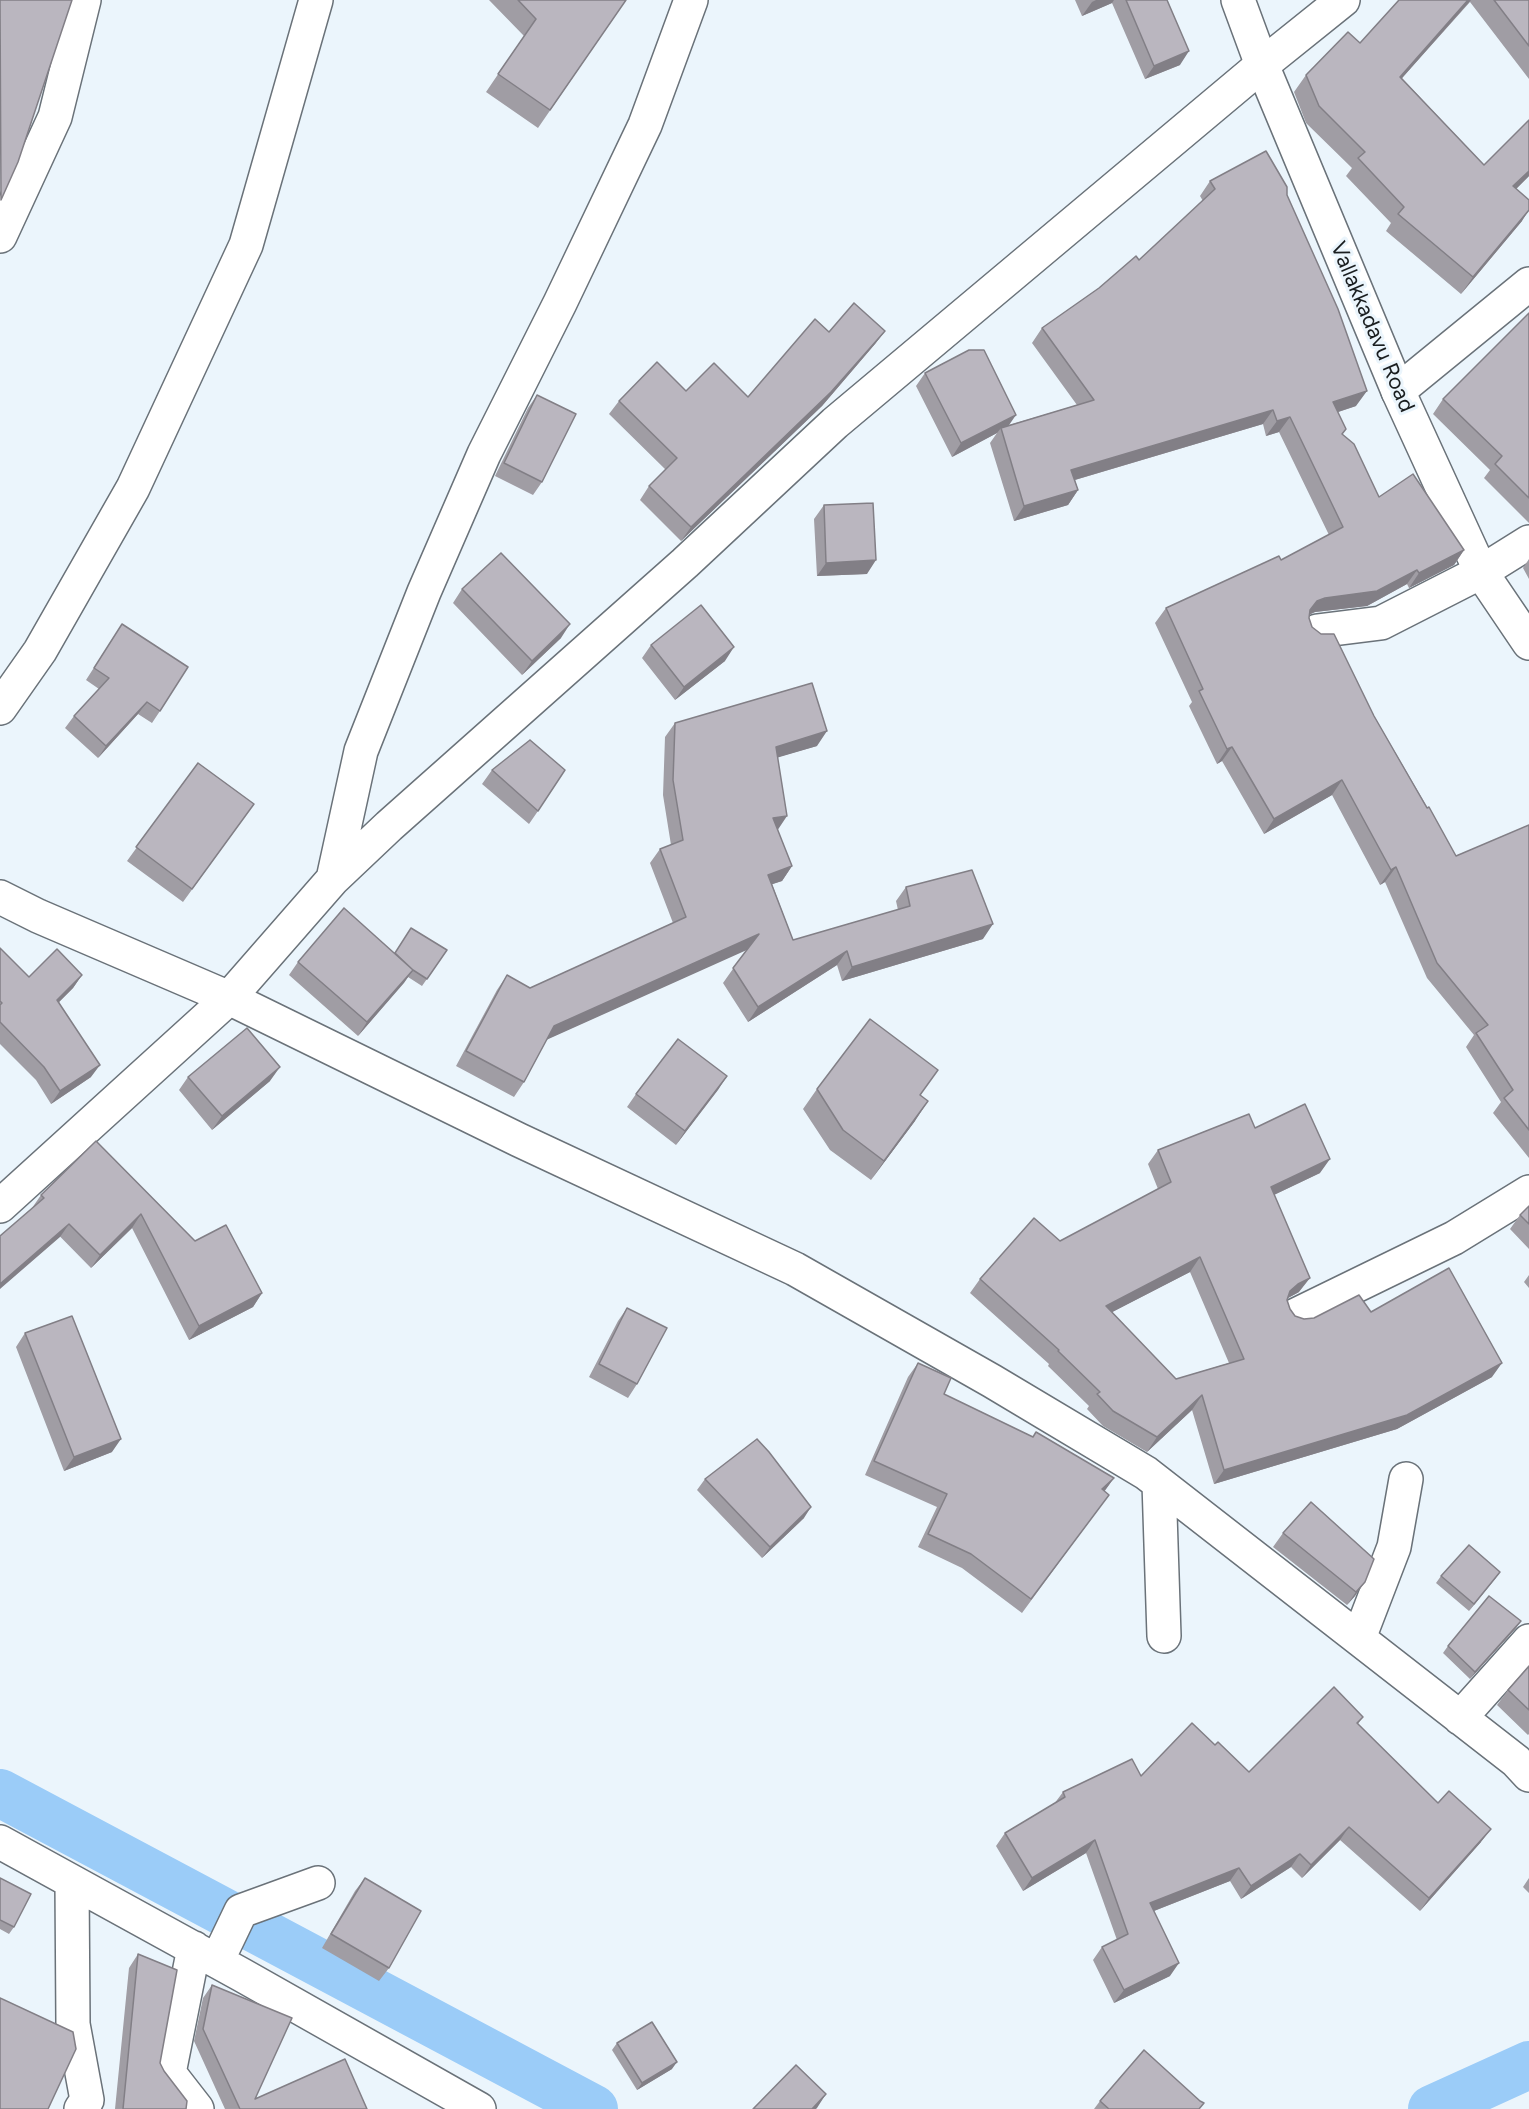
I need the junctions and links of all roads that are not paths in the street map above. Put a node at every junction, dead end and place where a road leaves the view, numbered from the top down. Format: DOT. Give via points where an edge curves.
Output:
graph roads {
  1 [pos="84,0"];
  2 [pos="316,0"];
  3 [pos="691,0"];
  4 [pos="1238,0"];
  5 [pos="1343,0"];
  6 [pos="1262,65"];
  7 [pos="0,236"];
  8 [pos="1529,284"];
  9 [pos="1398,391"];
  10 [pos="1529,542"];
  11 [pos="1482,572"];
  12 [pos="1317,631"];
  13 [pos="1529,643"];
  14 [pos="0,708"];
  15 [pos="333,879"];
  16 [pos="0,897"];
  17 [pos="230,998"];
  18 [pos="1529,1192"];
  19 [pos="0,1206"];
  20 [pos="1296,1315"];
  21 [pos="1406,1479"];
  22 [pos="1159,1483"];
  23 [pos="1164,1636"];
  24 [pos="1359,1638"];
  25 [pos="1529,1641"];
  26 [pos="1460,1718"];
  27 [pos="1529,1775"];
  28 [pos="0,1842"];
  29 [pos="72,1882"];
  30 [pos="318,1883"];
  31 [pos="205,1955"];
  32 [pos="81,2109"];
  33 [pos="197,2109"];
  34 [pos="479,2109"];
  1 -- 7 [label="street" via="55,117"];
  2 -- 14 [label="street" via="246,245 132,488 40,651"];
  3 -- 15 [label="street" via="645,125 484,454 424,592 361,752"];
  4 -- 6 [label="street, Vallakkadavu Road"];
  5 -- 6 [label="street"];
  6 -- 9 [label="street, Vallakkadavu Road"];
  6 -- 15 [label="street" via="835,423"];
  8 -- 9 [label="street"];
  9 -- 11 [label="street, Vallakkadavu Road"];
  10 -- 11 [label="street"];
  11 -- 12 [label="street" via="1381,623"];
  11 -- 13 [label="street, Vallakkadavu Road"];
  15 -- 17 [label="street"];
  16 -- 17 [label="street"];
  17 -- 19 [label="street"];
  17 -- 22 [label="street" via="519,1140 795,1269 992,1381"];
  18 -- 20 [label="street" via="1454,1238"];
  21 -- 24 [label="street" via="1394,1547"];
  22 -- 23 [label="street"];
  22 -- 24 [label="street"];
  24 -- 26 [label="street"];
  25 -- 26 [label="street"];
  26 -- 27 [label="street"];
  28 -- 29 [label="street"];
  29 -- 31 [label="street"];
  29 -- 32 [label="street" via="73,2024 87,2100"];
  30 -- 31 [label="street" via="235,1921"];
  31 -- 33 [label="street" via="168,2073"];
  31 -- 34 [label="street"];
}
